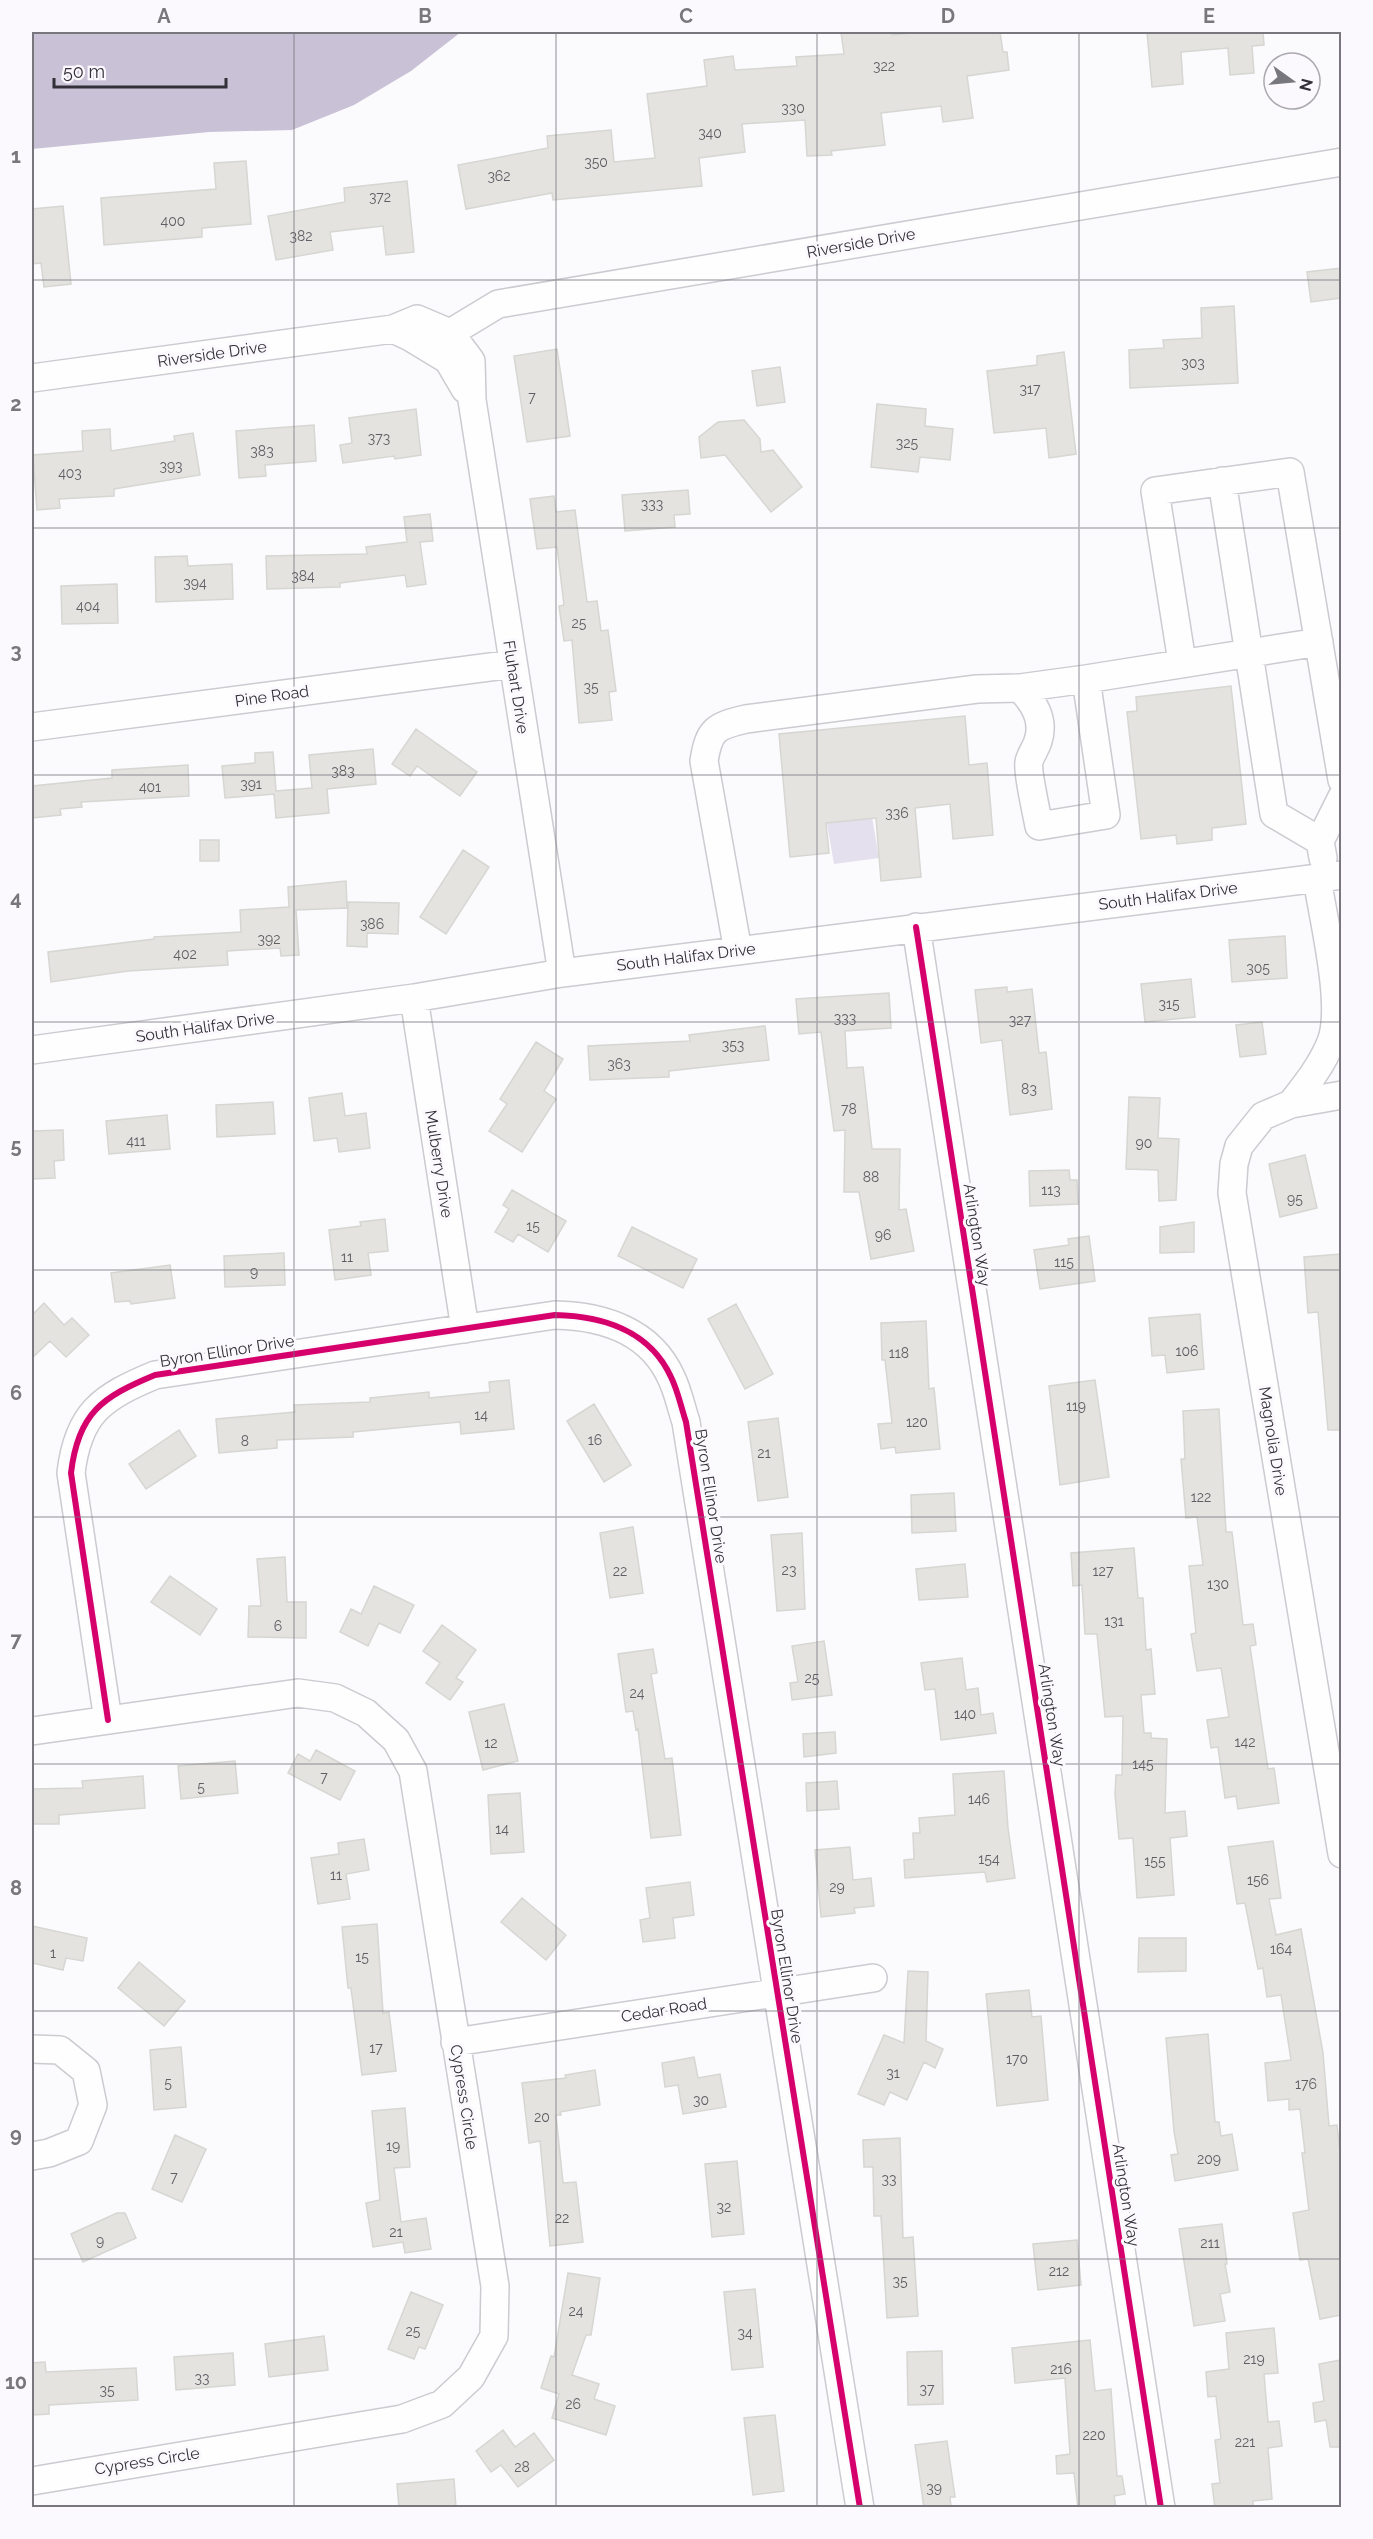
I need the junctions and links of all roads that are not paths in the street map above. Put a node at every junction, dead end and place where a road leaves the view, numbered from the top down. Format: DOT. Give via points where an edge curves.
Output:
graph roads {
  1 [pos="1341,162"];
  2 [pos="393,329"];
  3 [pos="450,333"];
  4 [pos="32,378"];
  5 [pos="472,400"];
  6 [pos="1222,481"];
  7 [pos="1318,642"];
  8 [pos="1248,652"];
  9 [pos="1182,662"];
  10 [pos="512,664"];
  11 [pos="1086,679"];
  12 [pos="1020,688"];
  13 [pos="32,728"];
  14 [pos="1341,780"];
  15 [pos="1341,797"];
  16 [pos="1320,841"];
  17 [pos="1328,877"];
  18 [pos="916,927"];
  19 [pos="738,951"];
  20 [pos="562,973"];
  21 [pos="414,998"];
  22 [pos="1339,1008"];
  23 [pos="32,1050"];
  24 [pos="1341,1095"];
  25 [pos="1292,1104"];
  26 [pos="465,1329"];
  27 [pos="108,1720"];
  28 [pos="32,1731"];
  29 [pos="1341,1854"];
  30 [pos="873,1978"];
  31 [pos="776,1992"];
  32 [pos="455,2042"];
  33 [pos="32,2049"];
  34 [pos="32,2156"];
  35 [pos="32,2481"];
  36 [pos="860,2508"];
  37 [pos="1161,2508"];
  1 -- 3 [label="street, Riverside Drive" via="498,304"];
  2 -- 3 [label="street, Riverside Drive" via="417,319"];
  2 -- 4 [label="street, Riverside Drive"];
  2 -- 5 [label="street, Fluhart Drive" via="448,360"];
  3 -- 5 [label="street, Fluhart Drive" via="471,362"];
  5 -- 10 [label="street, Fluhart Drive"];
  6 -- 7 [label="street" via="1290,472"];
  6 -- 8 [label="street"];
  6 -- 9 [label="street" via="1155,491"];
  7 -- 8 [label="street"];
  7 -- 14 [label="street"];
  8 -- 9 [label="street"];
  8 -- 16 [label="street" via="1274,814"];
  9 -- 11 [label="street"];
  10 -- 13 [label="street, Pine Road"];
  10 -- 20 [label="street, Fluhart Drive"];
  11 -- 12 [label="street"];
  11 -- 12 [label="street" via="1106,815 1039,826 1029,762 1041,727 1031,699"];
  12 -- 19 [label="street" via="977,688 722,725 707,740 704,761"];
  15 -- 16 [label="street"];
  16 -- 17 [label="street"];
  17 -- 18 [label="street, South Halifax Drive"];
  17 -- 22 [label="street"];
  18 -- 19 [label="street, South Halifax Drive"];
  18 -- 37 [label="street, Arlington Way"];
  19 -- 20 [label="street, South Halifax Drive"];
  20 -- 21 [label="street, South Halifax Drive"];
  21 -- 23 [label="street, South Halifax Drive"];
  21 -- 26 [label="street, Mulberry Drive"];
  22 -- 25 [label="street" via="1332,1041"];
  24 -- 25 [label="street, Magnolia Drive"];
  25 -- 29 [label="street, Magnolia Drive" via="1263,1116 1239,1146 1232,1193"];
  26 -- 27 [label="street, Byron Ellinor Drive" via="155,1375 104,1401 84,1423 71,1473"];
  26 -- 31 [label="street, Byron Ellinor Drive" via="555,1315 581,1316 631,1332 654,1350 671,1377 686,1422"];
  27 -- 28 [label="street, Cypress Circle"];
  27 -- 32 [label="street, Cypress Circle" via="298,1693 335,1698 366,1713 396,1740 413,1771"];
  30 -- 31 [label="street, Cedar Road"];
  31 -- 32 [label="street, Cedar Road"];
  31 -- 36 [label="street, Byron Ellinor Drive"];
  32 -- 35 [label="street, Cypress Circle" via="495,2286 494,2336 471,2377 442,2404 402,2419"];
  33 -- 34 [label="street" via="60,2050 86,2071 93,2105 79,2141"];
}
